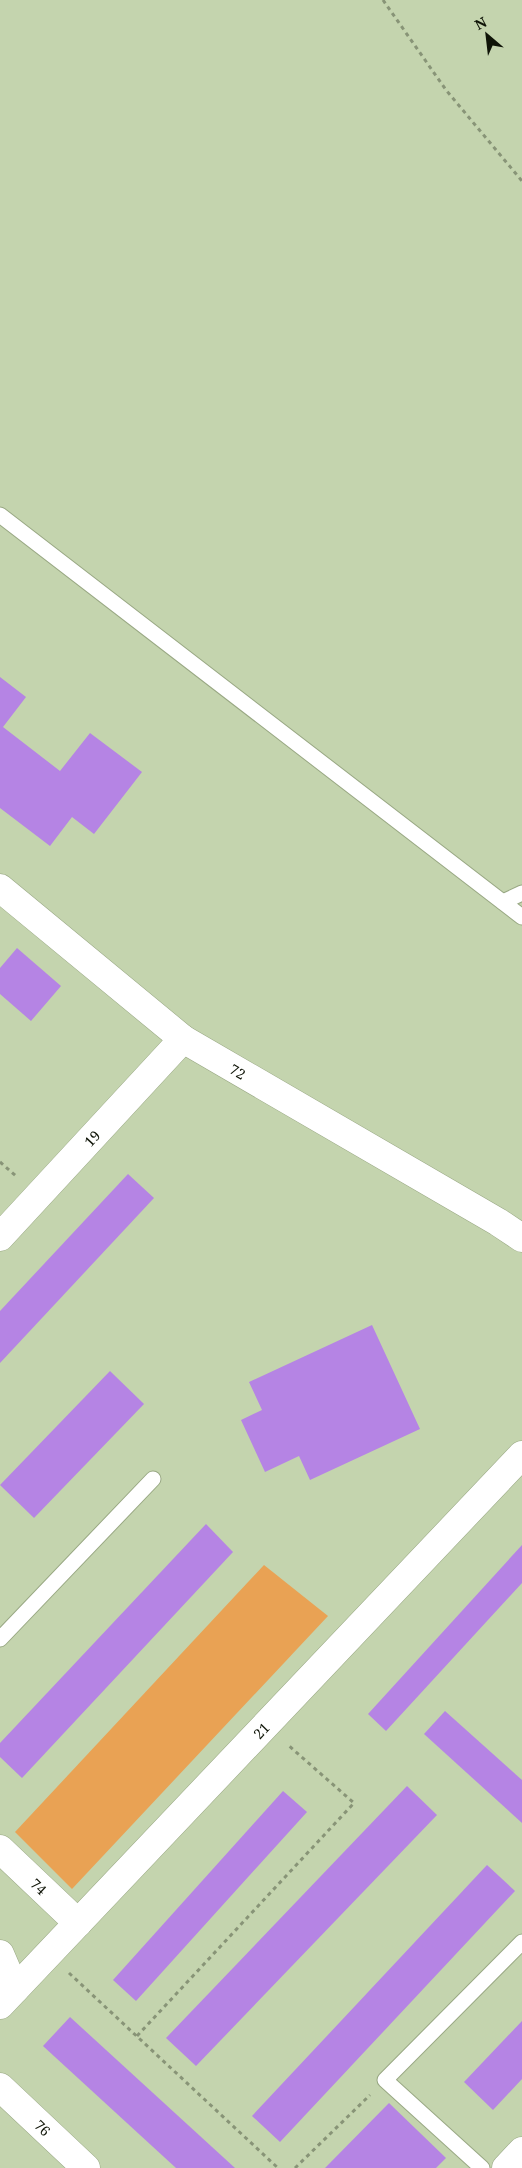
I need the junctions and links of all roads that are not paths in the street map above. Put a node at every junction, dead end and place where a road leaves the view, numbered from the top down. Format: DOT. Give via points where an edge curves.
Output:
graph roads {
  1 [pos="0,515"];
  2 [pos="0,888"];
  3 [pos="522,893"];
  4 [pos="503,902"];
  5 [pos="522,917"];
  6 [pos="183,1039"];
  7 [pos="510,1222"];
  8 [pos="0,1237"];
  9 [pos="522,1238"];
  10 [pos="522,1455"];
  11 [pos="154,1478"];
  12 [pos="0,1639"];
  13 [pos="0,1850"];
  14 [pos="78,1923"];
  15 [pos="522,1942"];
  16 [pos="0,1954"];
  17 [pos="8,1997"];
  18 [pos="0,2087"];
  19 [pos="522,2151"];
  20 [pos="86,2168"];
  21 [pos="482,2168"];
  22 [pos="506,2168"];
  1 -- 4 [label="lane"];
  2 -- 6 [label="street, 72"];
  3 -- 4 [label="lane"];
  4 -- 5 [label="lane"];
  6 -- 7 [label="street, 72"];
  6 -- 8 [label="street, 19"];
  7 -- 9 [label="street, 72"];
  10 -- 14 [label="street, 21"];
  11 -- 12 [label="lane"];
  13 -- 14 [label="street, 74"];
  14 -- 17 [label="street, 21"];
  15 -- 21 [label="lane" via="386,2080"];
  16 -- 17 [label="street"];
  18 -- 20 [label="street, 76"];
  19 -- 22 [label="street"];
}
